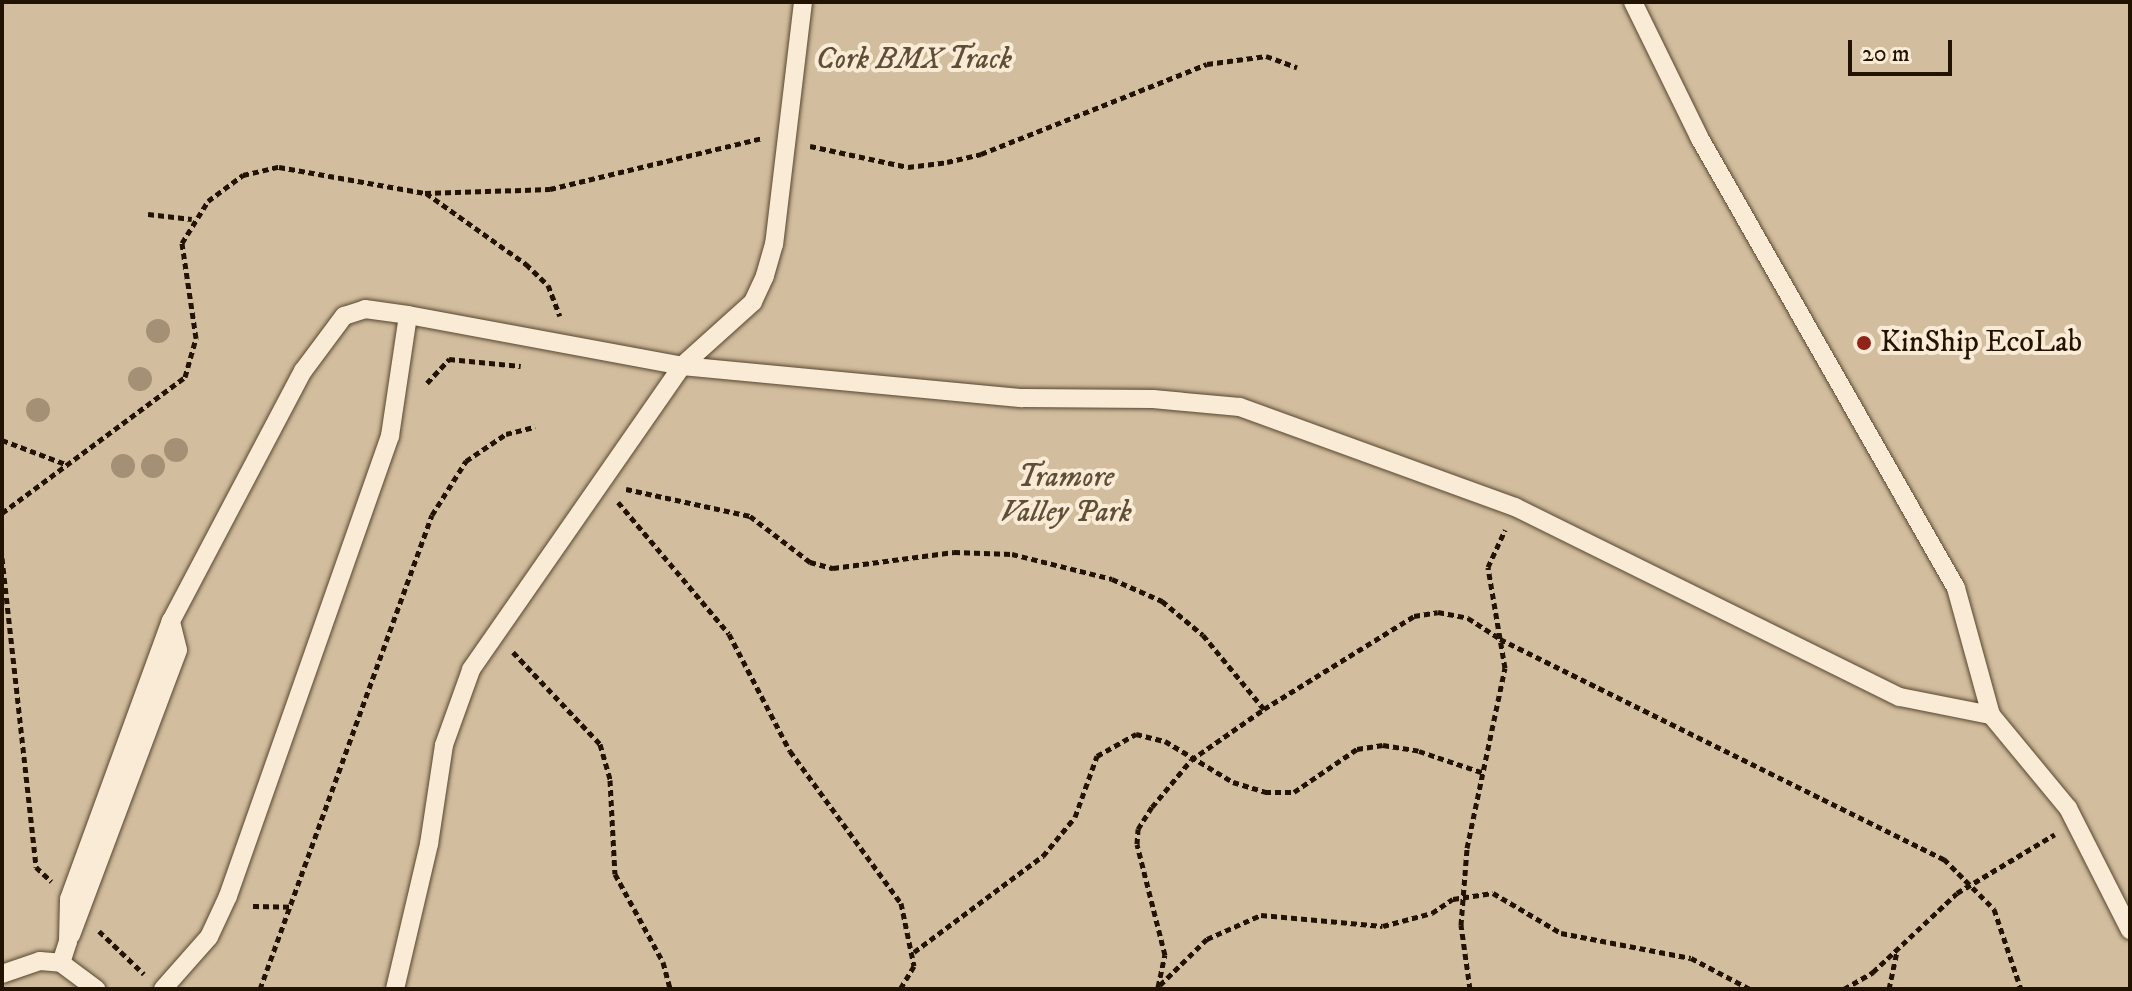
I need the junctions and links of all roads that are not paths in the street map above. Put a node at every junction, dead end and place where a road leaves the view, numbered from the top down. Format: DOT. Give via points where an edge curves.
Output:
graph roads {
  1 [pos="803,2"];
  2 [pos="1633,2"];
  3 [pos="408,315"];
  4 [pos="682,366"];
  5 [pos="171,621"];
  6 [pos="1991,715"];
  7 [pos="2130,930"];
  8 [pos="68,941"];
  9 [pos="61,963"];
  10 [pos="2,974"];
  11 [pos="156,984"];
  12 [pos="96,989"];
  13 [pos="395,989"];
  1 -- 4 [label="lane" via="774,244 765,276 753,302"];
  2 -- 6 [label="lane" via="1699,137 1956,588"];
  3 -- 4 [label="lane"];
  3 -- 5 [label="lane" via="352,313 321,346"];
  3 -- 11 [label="lane" via="390,436 228,896 199,952"];
  4 -- 6 [label="lane" via="1023,398 1153,399 1240,407 1359,446 1515,507 1900,697"];
  4 -- 13 [label="lane" via="471,670 444,745 429,844"];
  5 -- 8 [label="lane" via="69,899"];
  5 -- 8 [label="lane" via="178,650"];
  6 -- 7 [label="lane" via="2076,822"];
  8 -- 9 [label="lane"];
  9 -- 10 [label="lane" via="40,961"];
  9 -- 12 [label="lane"];
}
